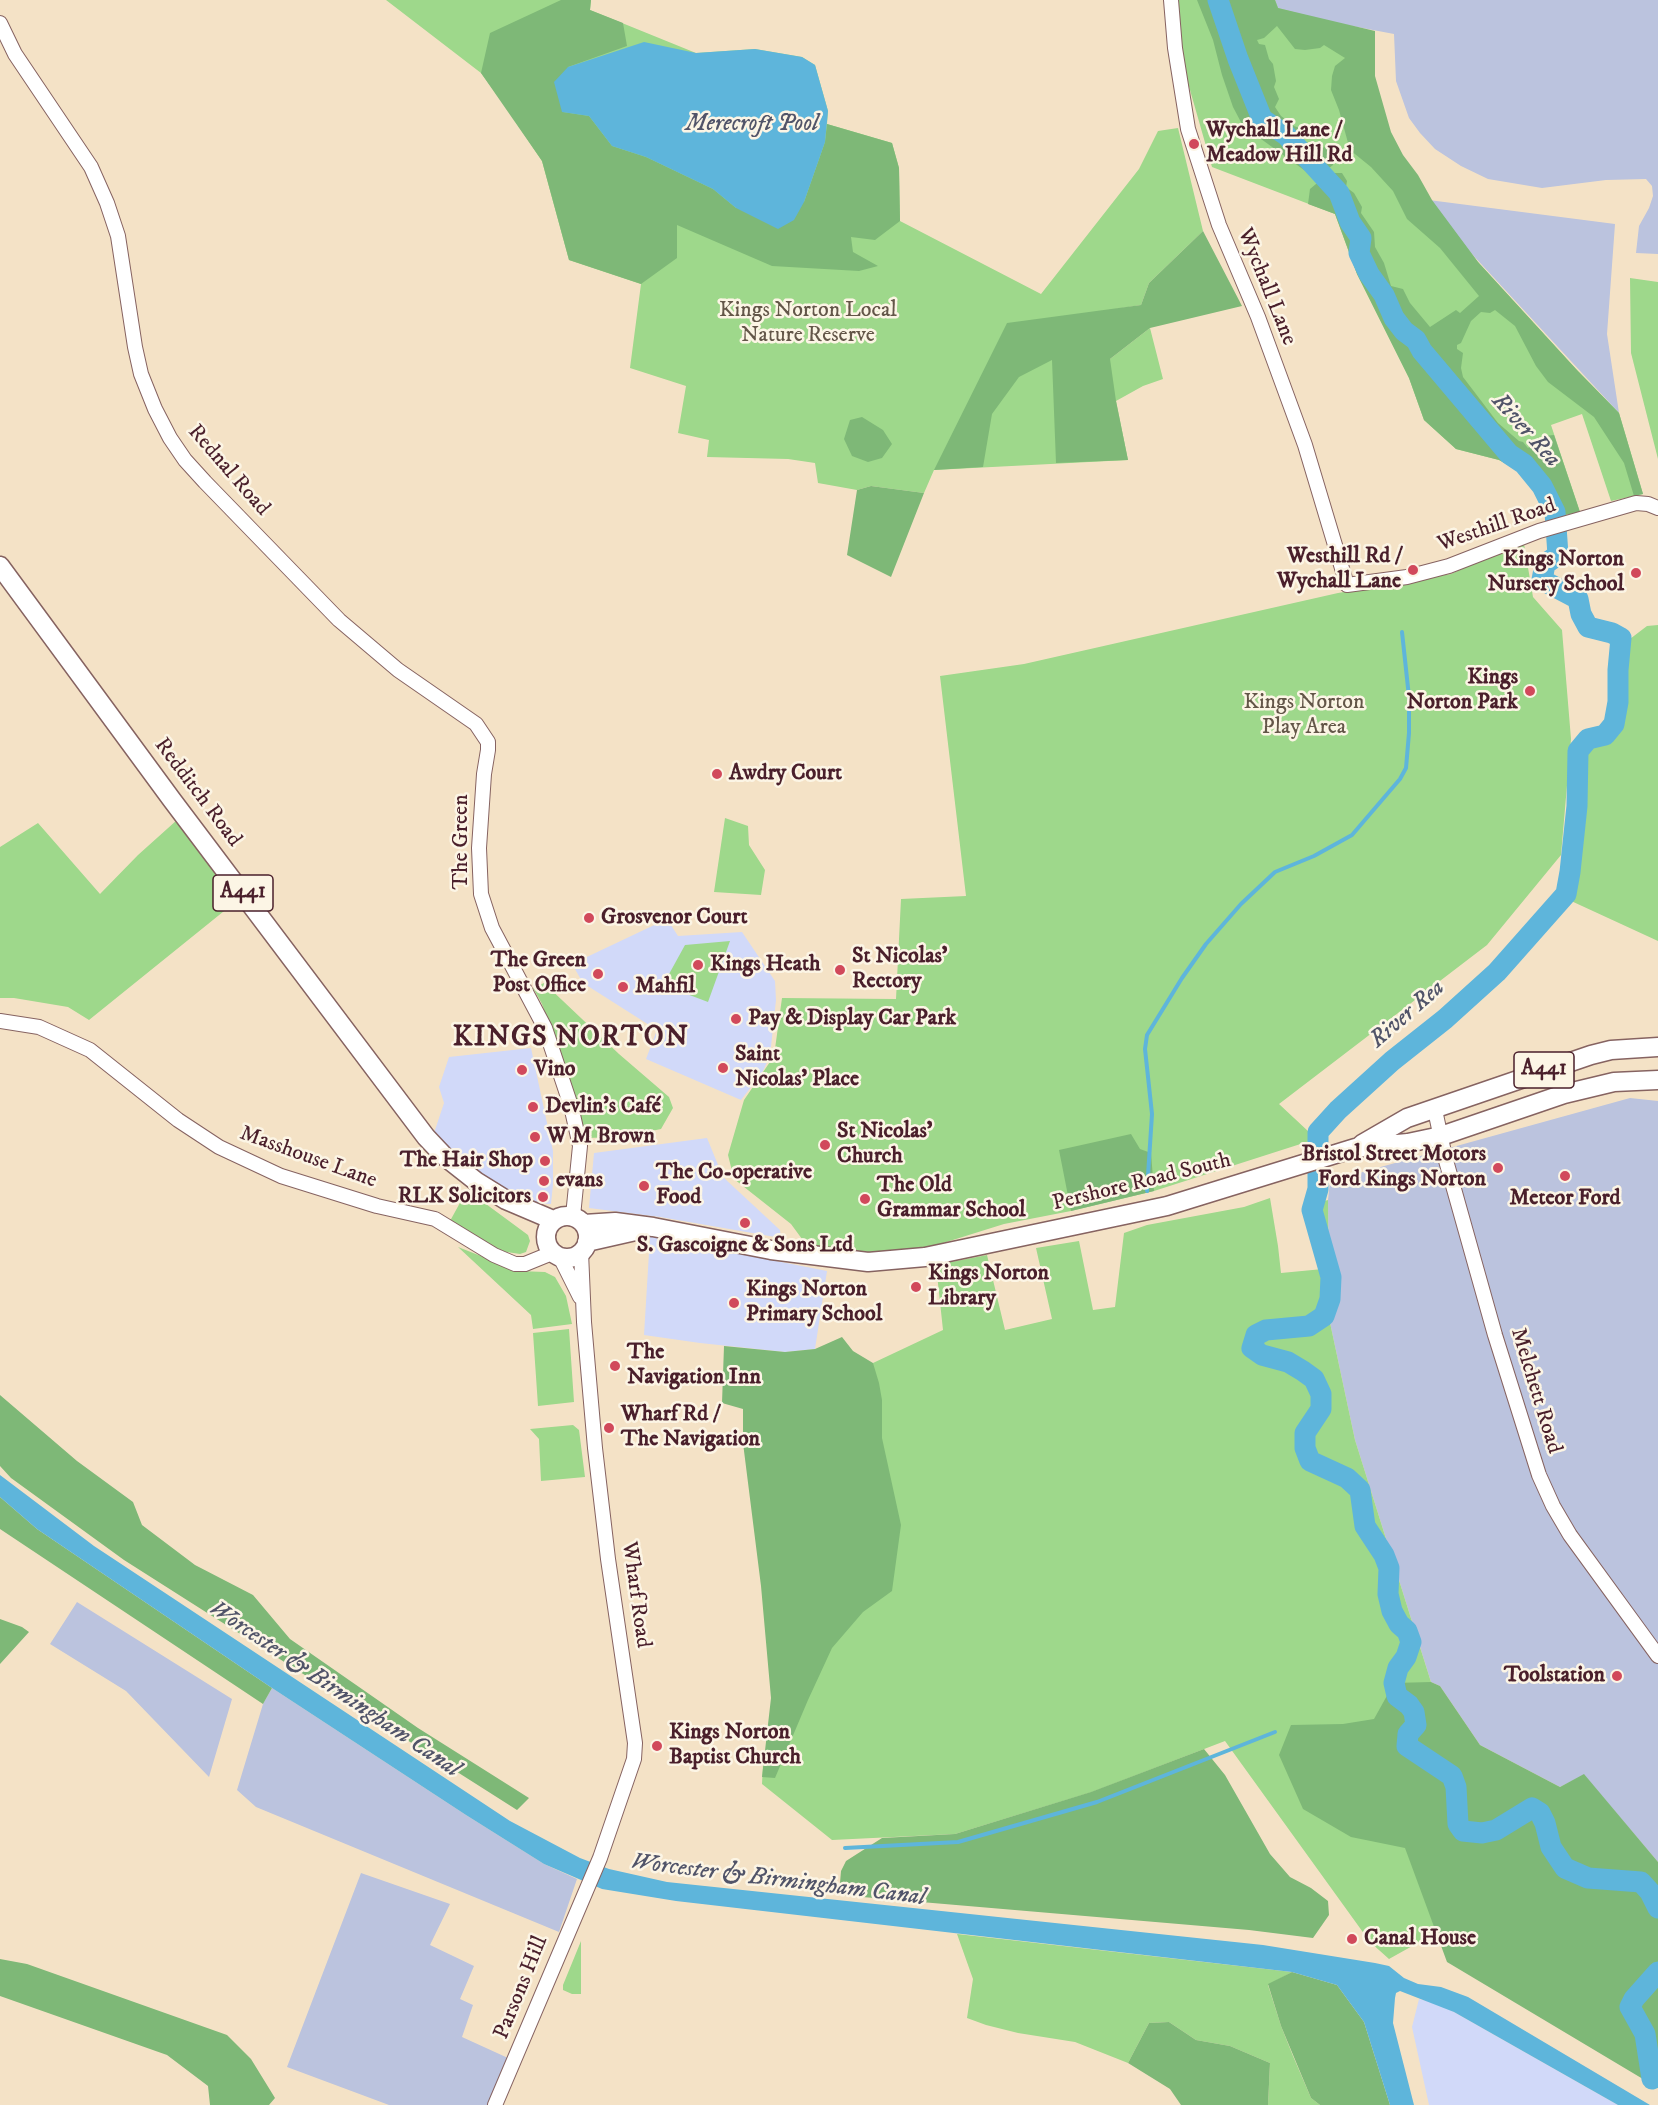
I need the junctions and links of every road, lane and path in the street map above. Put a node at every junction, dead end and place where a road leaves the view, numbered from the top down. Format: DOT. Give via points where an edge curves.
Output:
graph roads {
  1 [pos="1171,0"];
  2 [pos="0,23"];
  3 [pos="1658,508"];
  4 [pos="0,567"];
  5 [pos="1347,585"];
  6 [pos="485,737"];
  7 [pos="0,1021"];
  8 [pos="1658,1047"];
  9 [pos="1658,1080"];
  10 [pos="1435,1110"];
  11 [pos="1441,1136"];
  12 [pos="1355,1148"];
  13 [pos="506,1200"];
  14 [pos="553,1220"];
  15 [pos="581,1234"];
  16 [pos="553,1249"];
  17 [pos="582,1301"];
  18 [pos="1658,1656"];
  19 [pos="588,1887"];
  20 [pos="495,2105"];
  1 -- 5 [label="street, Wychall Lane" via="1188,129 1218,225 1258,317 1305,445"];
  2 -- 6 [label="street, Rednal Road" via="15,54 91,167 107,202 118,236 141,374 170,438 205,482 339,620 398,670 476,724"];
  3 -- 5 [label="street, Westhill Road" via="1636,504 1539,531 1449,566 1407,577"];
  4 -- 13 [label="highway, Redditch Road / A441" via="426,1137 460,1169"];
  6 -- 15 [label="street, The Green" via="489,750 479,848 481,894 492,928 545,1028 571,1106 580,1146"];
  7 -- 16 [label="street, Masshouse Lane" via="39,1027 90,1050 178,1120 219,1147 281,1176 377,1206 435,1219 515,1264 525,1264"];
  8 -- 10 [label="highway, Pershore Road South / A441" via="1591,1054"];
  9 -- 11 [label="highway, Pershore Road South / A441" via="1614,1082 1564,1094"];
  10 -- 11 [label="street, Melchett Road"];
  10 -- 12 [label="highway, Pershore Road South / A441" via="1407,1118"];
  11 -- 12 [label="highway, Pershore Road South / A441"];
  11 -- 18 [label="street, Melchett Road" via="1539,1475 1570,1535"];
  12 -- 15 [label="highway, Pershore Road South / A441" via="1167,1206 924,1257 876,1262 812,1256 615,1222"];
  13 -- 14 [label="highway, Redditch Road / A441"];
  13 -- 16 [label="highway, Redditch Road / A441"];
  14 -- 15 [label="highway" via="559,1216"];
  14 -- 16 [label="highway" via="546,1232"];
  15 -- 16 [label="highway" via="571,1257"];
  15 -- 17 [label="street, Wharf Road"];
  16 -- 17 [label="street, Wharf Road"];
  17 -- 19 [label="street, Wharf Road" via="608,1559 635,1743 632,1766"];
  19 -- 20 [label="street, Parsons Hill"];
}
